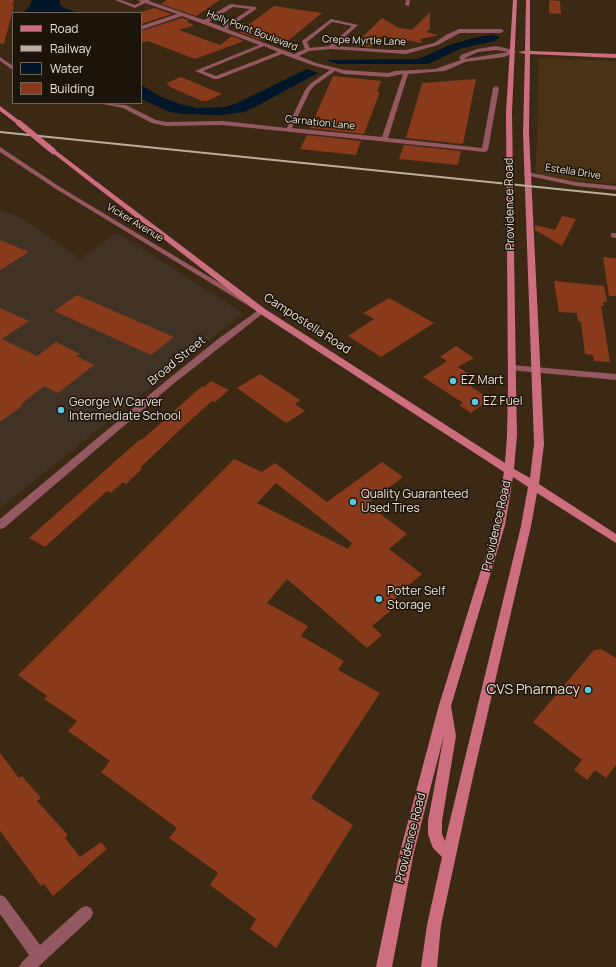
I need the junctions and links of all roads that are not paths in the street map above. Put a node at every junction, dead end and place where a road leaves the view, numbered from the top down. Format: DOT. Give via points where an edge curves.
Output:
graph roads {
  1 [pos="117,0"];
  2 [pos="140,0"];
  3 [pos="515,0"];
  4 [pos="528,0"];
  5 [pos="147,1"];
  6 [pos="182,14"];
  7 [pos="205,22"];
  8 [pos="142,28"];
  9 [pos="223,29"];
  10 [pos="501,31"];
  11 [pos="263,45"];
  12 [pos="331,47"];
  13 [pos="308,50"];
  14 [pos="282,52"];
  15 [pos="513,52"];
  16 [pos="528,52"];
  17 [pos="294,56"];
  18 [pos="616,56"];
  19 [pos="0,59"];
  20 [pos="12,67"];
  21 [pos="336,69"];
  22 [pos="406,73"];
  23 [pos="496,88"];
  24 [pos="109,104"];
  25 [pos="0,108"];
  26 [pos="289,129"];
  27 [pos="384,140"];
  28 [pos="0,149"];
  29 [pos="527,174"];
  30 [pos="616,188"];
  31 [pos="262,312"];
  32 [pos="512,368"];
  33 [pos="537,370"];
  34 [pos="616,378"];
  35 [pos="509,470"];
  36 [pos="534,486"];
  37 [pos="0,525"];
  38 [pos="616,539"];
  39 [pos="446,705"];
  40 [pos="449,855"];
  41 [pos="0,902"];
  42 [pos="86,913"];
  43 [pos="39,956"];
  44 [pos="27,967"];
  45 [pos="384,967"];
  46 [pos="429,967"];
  1 -- 5 [label="street" via="136,7"];
  2 -- 5 [label="street, Holly Point Boulevard"];
  3 -- 15 [label="main road, Providence Road"];
  4 -- 16 [label="main road, Providence Road"];
  5 -- 6 [label="street, Holly Point Boulevard"];
  6 -- 7 [label="street, Holly Point Boulevard"];
  6 -- 8 [label="street"];
  7 -- 9 [label="street, Holly Point Boulevard"];
  7 -- 9 [label="street" via="232,5 254,8"];
  9 -- 11 [label="street, Holly Point Boulevard"];
  10 -- 12 [label="street, Crepe Myrtle Lane" via="459,31 436,44 406,52"];
  11 -- 14 [label="street, Holly Point Boulevard"];
  11 -- 14 [label="street" via="198,71 216,78"];
  12 -- 13 [label="street, Crepe Myrtle Lane"];
  12 -- 13 [label="street" via="356,25 331,20 304,42"];
  13 -- 17 [label="street, Crepe Myrtle Lane"];
  14 -- 17 [label="street, Holly Point Boulevard"];
  15 -- 16 [label="main road"];
  15 -- 22 [label="street, Holly Point Boulevard" via="464,61 445,69"];
  15 -- 32 [label="main road, Providence Road" via="509,112"];
  16 -- 18 [label="main road"];
  16 -- 29 [label="main road, Providence Road"];
  17 -- 21 [label="street, Holly Point Boulevard"];
  19 -- 20 [label="street"];
  21 -- 22 [label="street, Holly Point Boulevard" via="372,75"];
  21 -- 26 [label="street" via="307,91"];
  22 -- 27 [label="street"];
  23 -- 27 [label="street, Carnation Lane" via="484,150"];
  24 -- 26 [label="street, Carnation Lane" via="124,106 154,122 177,125 223,123"];
  25 -- 31 [label="main road, Campostella Road, bridge"];
  26 -- 27 [label="street, Carnation Lane"];
  28 -- 31 [label="street, Vicker Avenue" via="58,188"];
  29 -- 30 [label="street, Estella Drive" via="576,184"];
  29 -- 33 [label="main road, Providence Road"];
  31 -- 35 [label="main road, Campostella Road"];
  31 -- 37 [label="street, Broad Street" via="169,382"];
  32 -- 33 [label="street"];
  32 -- 35 [label="main road, Providence Road"];
  33 -- 34 [label="street"];
  33 -- 36 [label="main road, Providence Road" via="539,444"];
  35 -- 36 [label="main road, Campostella Road"];
  35 -- 39 [label="main road, Providence Road" via="500,525"];
  36 -- 38 [label="main road, Campostella Road"];
  36 -- 40 [label="main road, Providence Road"];
  39 -- 40 [label="main road" via="450,736 435,834 438,843"];
  39 -- 45 [label="main road, Providence Road" via="407,852"];
  40 -- 46 [label="main road, Providence Road" via="434,925"];
  41 -- 43 [label="street"];
  42 -- 43 [label="street"];
  43 -- 44 [label="street"];
}
